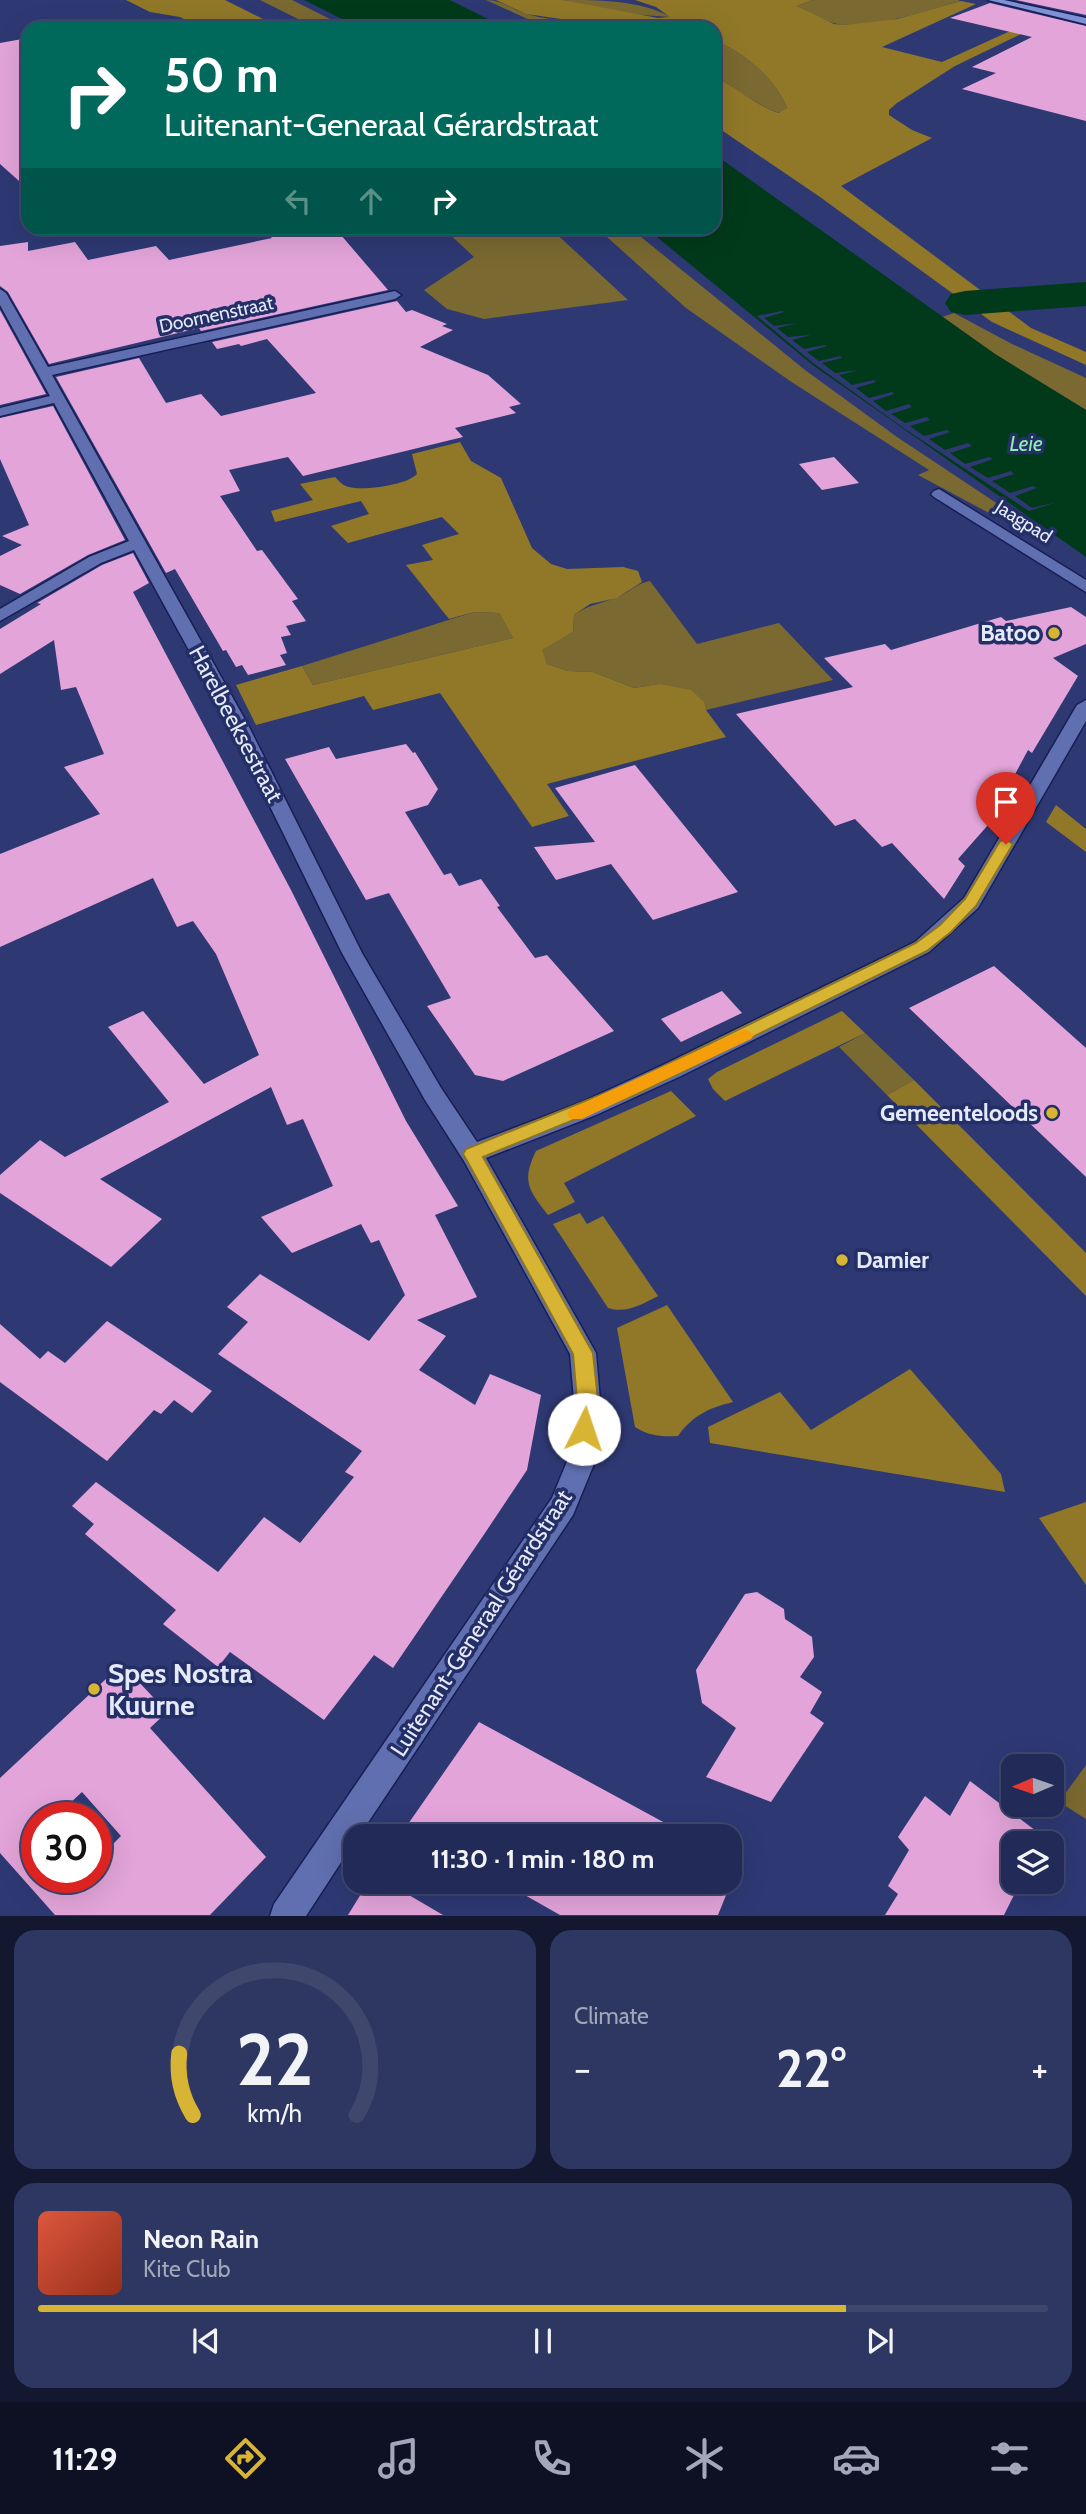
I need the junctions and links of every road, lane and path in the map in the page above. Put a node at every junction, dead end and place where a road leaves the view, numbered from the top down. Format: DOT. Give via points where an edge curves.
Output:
graph roads {
  1 [pos="992,0"];
  2 [pos="1086,21"];
  3 [pos="0,293"];
  4 [pos="395,295"];
  5 [pos="45,372"];
  6 [pos="59,398"];
  7 [pos="0,412"];
  8 [pos="939,494"];
  9 [pos="137,543"];
  10 [pos="1086,586"];
  11 [pos="0,616"];
  12 [pos="1086,705"];
  13 [pos="472,1154"];
  14 [pos="286,1916"];
  1 -- 2 [label="main road"];
  3 -- 5 [label="street, Harelbeeksestraat"];
  4 -- 5 [label="street, Doornenstraat"];
  5 -- 6 [label="street, Harelbeeksestraat"];
  6 -- 7 [label="street"];
  6 -- 9 [label="street, Harelbeeksestraat"];
  8 -- 10 [label="street, Jaagpad"];
  9 -- 11 [label="street" via="95,559"];
  9 -- 13 [label="street, Harelbeeksestraat" via="239,724 352,953"];
  12 -- 13 [label="street" via="971,903 922,947 649,1081"];
  13 -- 14 [label="street, Luitenant-Generaal Gérardstraat" via="583,1353 587,1400 582,1459 563,1506"];
}
